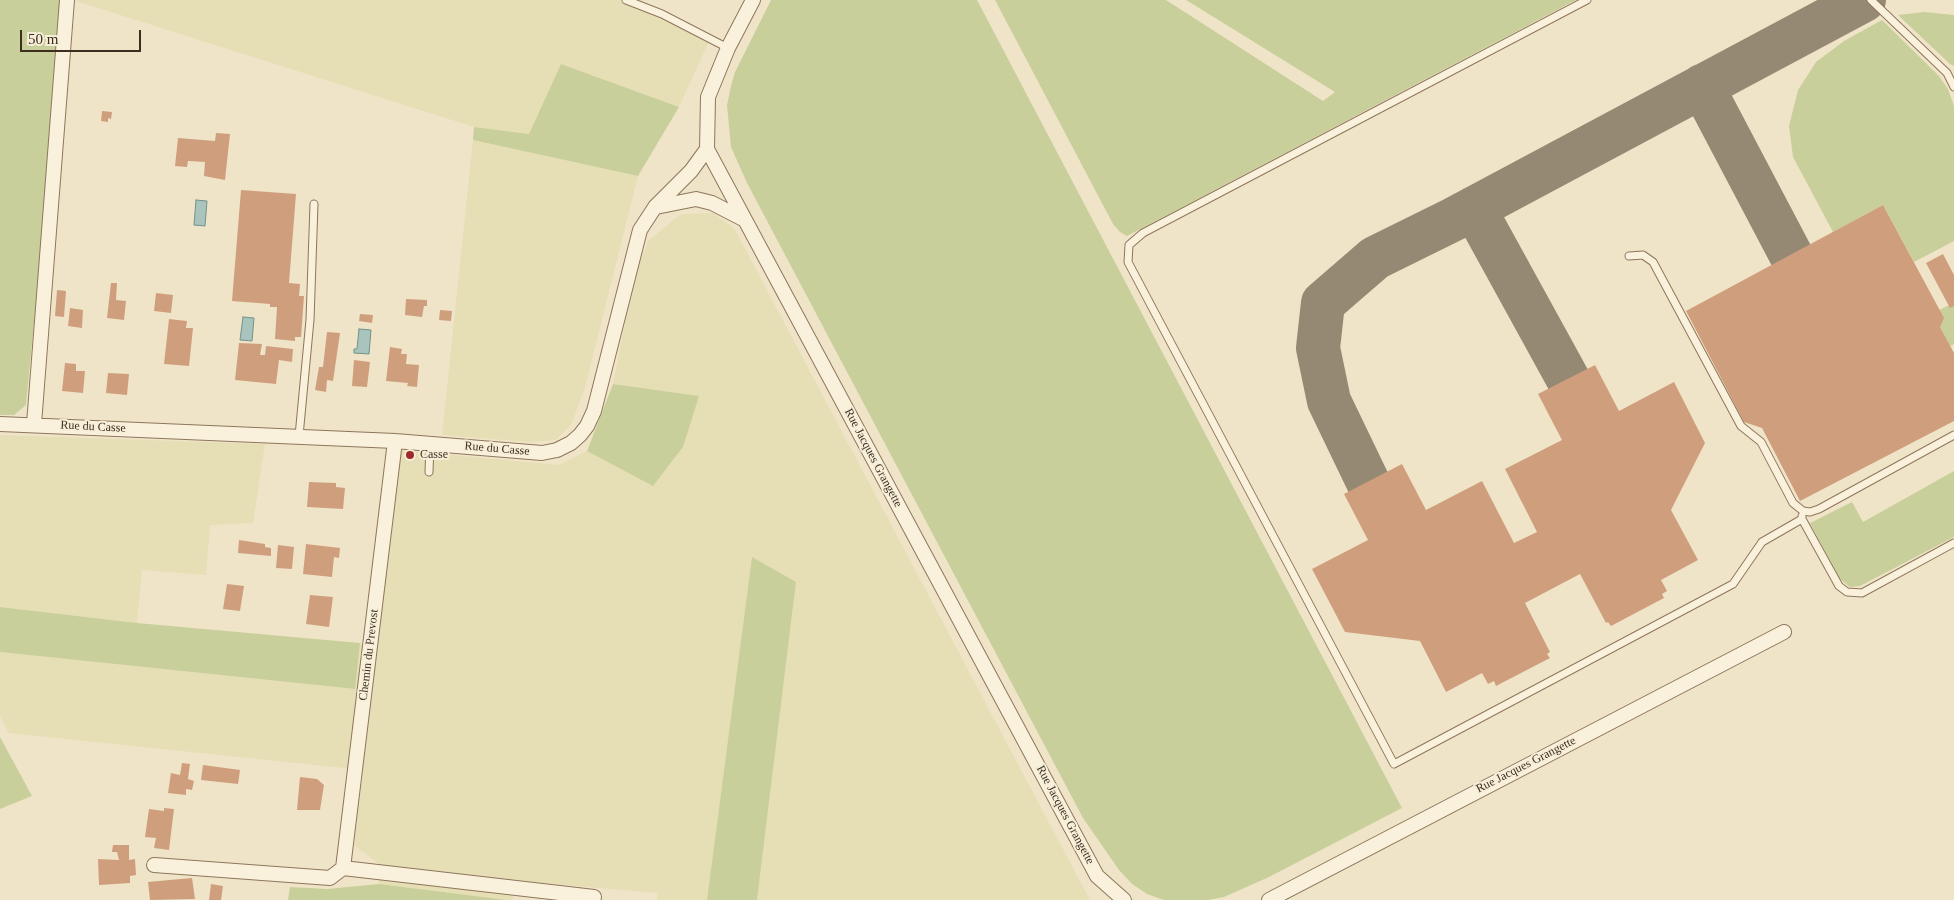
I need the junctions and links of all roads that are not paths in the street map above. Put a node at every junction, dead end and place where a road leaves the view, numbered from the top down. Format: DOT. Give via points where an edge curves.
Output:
graph roads {
  1 [pos="67,0"];
  2 [pos="626,0"];
  3 [pos="753,0"];
  4 [pos="1587,0"];
  5 [pos="1871,0"];
  6 [pos="728,48"];
  7 [pos="1952,78"];
  8 [pos="1954,87"];
  9 [pos="707,149"];
  10 [pos="314,204"];
  11 [pos="655,207"];
  12 [pos="745,220"];
  13 [pos="1629,256"];
  14 [pos="0,424"];
  15 [pos="34,424"];
  16 [pos="1954,435"];
  17 [pos="299,436"];
  18 [pos="394,441"];
  19 [pos="430,444"];
  20 [pos="429,472"];
  21 [pos="1803,511"];
  22 [pos="1802,519"];
  23 [pos="1954,543"];
  24 [pos="1784,632"];
  25 [pos="154,865"];
  26 [pos="343,868"];
  27 [pos="594,897"];
  28 [pos="1124,900"];
  29 [pos="1269,900"];
  1 -- 15 [label="street"];
  2 -- 6 [label="lane" via="662,14"];
  3 -- 6 [label="street, Rue Jacques Grangette"];
  4 -- 22 [label="lane" via="1143,233 1129,245 1128,262 1394,764 1733,584 1762,542"];
  5 -- 7 [label="lane"];
  6 -- 9 [label="street, Rue Jacques Grangette" via="708,97"];
  7 -- 8 [label="lane"];
  9 -- 11 [label="street, Rue du Casse" via="691,171"];
  9 -- 12 [label="street, Rue Jacques Grangette"];
  10 -- 17 [label="lane" via="310,320"];
  11 -- 12 [label="street" via="696,199 712,203"];
  11 -- 19 [label="street, Rue du Casse" via="640,230 594,411 580,435 557,450 542,452"];
  12 -- 28 [label="street, Rue Jacques Grangette" via="1097,876"];
  13 -- 21 [label="lane" via="1644,255 1653,262 1741,426 1760,442 1793,503"];
  14 -- 15 [label="street, Rue du Casse"];
  15 -- 17 [label="street, Rue du Casse"];
  16 -- 21 [label="lane" via="1819,509"];
  17 -- 18 [label="street, Rue du Casse"];
  18 -- 19 [label="street, Rue du Casse"];
  18 -- 26 [label="street, Chemin du Prevost"];
  19 -- 20 [label="lane"];
  21 -- 22 [label="lane"];
  22 -- 23 [label="lane" via="1839,586 1847,592 1862,593"];
  24 -- 29 [label="street, Rue Jacques Grangette"];
  25 -- 26 [label="street" via="330,878"];
  26 -- 27 [label="street"];
}
